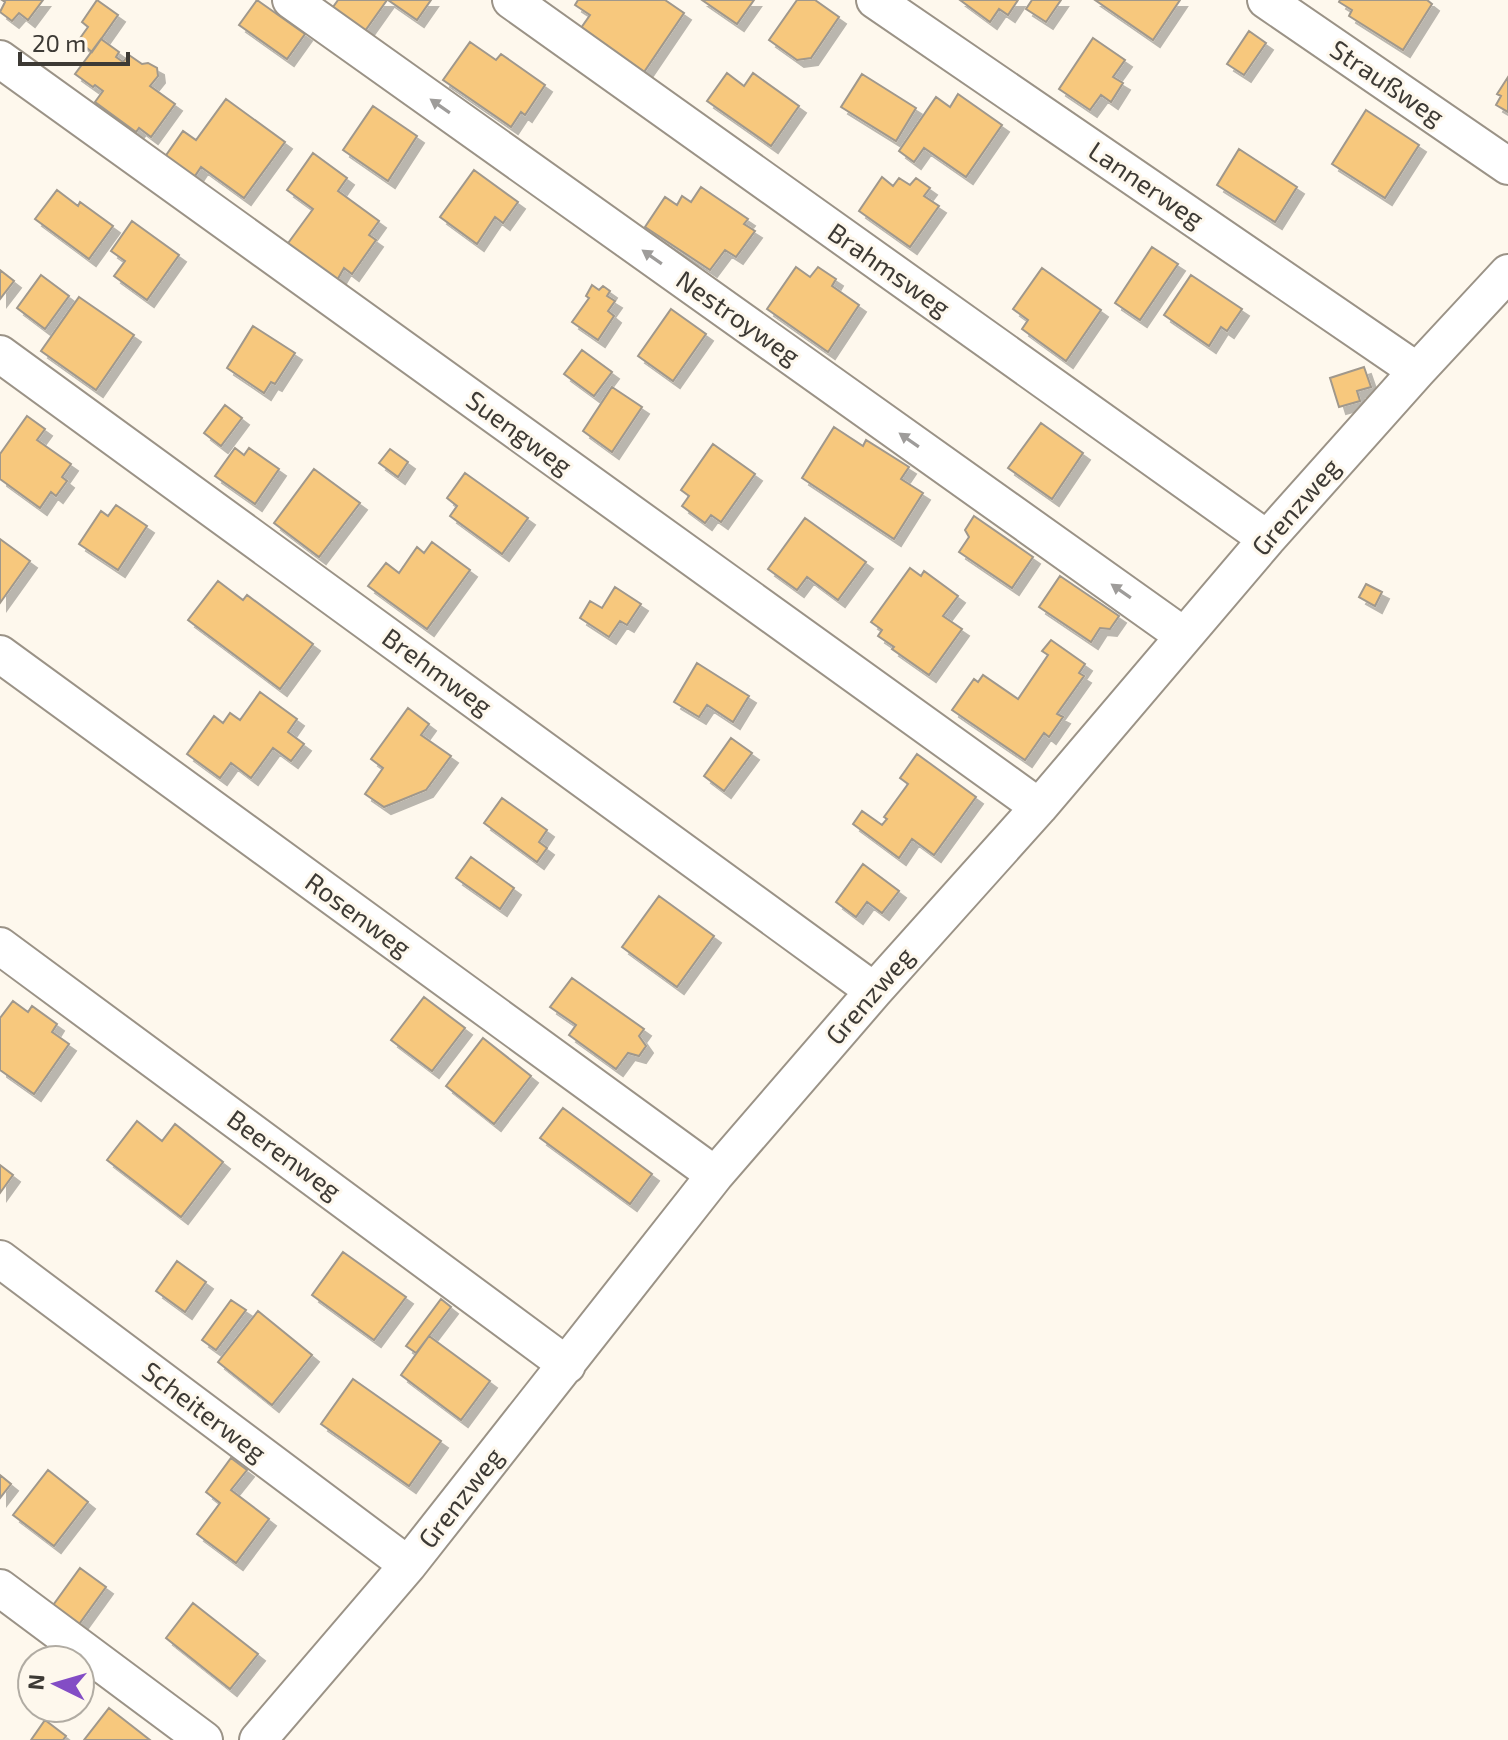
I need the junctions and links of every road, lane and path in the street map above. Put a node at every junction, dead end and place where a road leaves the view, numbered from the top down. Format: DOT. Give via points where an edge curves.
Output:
graph roads {
  1 [pos="291,0"];
  2 [pos="511,0"];
  3 [pos="875,0"];
  4 [pos="1266,0"];
  5 [pos="0,59"];
  6 [pos="1508,166"];
  7 [pos="1508,273"];
  8 [pos="0,354"];
  9 [pos="1417,371"];
  10 [pos="1267,539"];
  11 [pos="1184,636"];
  12 [pos="0,654"];
  13 [pos="1039,807"];
  14 [pos="0,946"];
  15 [pos="874,991"];
  16 [pos="715,1175"];
  17 [pos="0,1259"];
  18 [pos="567,1365"];
  19 [pos="408,1565"];
  20 [pos="0,1588"];
  21 [pos="204,1740"];
  22 [pos="258,1740"];
  11 -- 1 [label="street, Nestroyweg, one-way"];
  2 -- 10 [label="street, Brahmsweg"];
  3 -- 9 [label="street, Lannerweg"];
  4 -- 6 [label="street, Straußweg"];
  5 -- 13 [label="street, Suengweg"];
  7 -- 9 [label="street, Grenzweg"];
  8 -- 15 [label="street, Brehmweg"];
  9 -- 10 [label="street, Grenzweg"];
  10 -- 11 [label="street, Grenzweg"];
  11 -- 13 [label="street, Grenzweg"];
  12 -- 16 [label="street, Rosenweg"];
  13 -- 15 [label="street, Grenzweg"];
  14 -- 18 [label="street, Beerenweg"];
  15 -- 16 [label="street, Grenzweg"];
  16 -- 18 [label="street, Grenzweg"];
  17 -- 19 [label="street, Scheiterweg"];
  18 -- 19 [label="street, Grenzweg"];
  19 -- 22 [label="street, Grenzweg"];
  20 -- 21 [label="street"];
}
